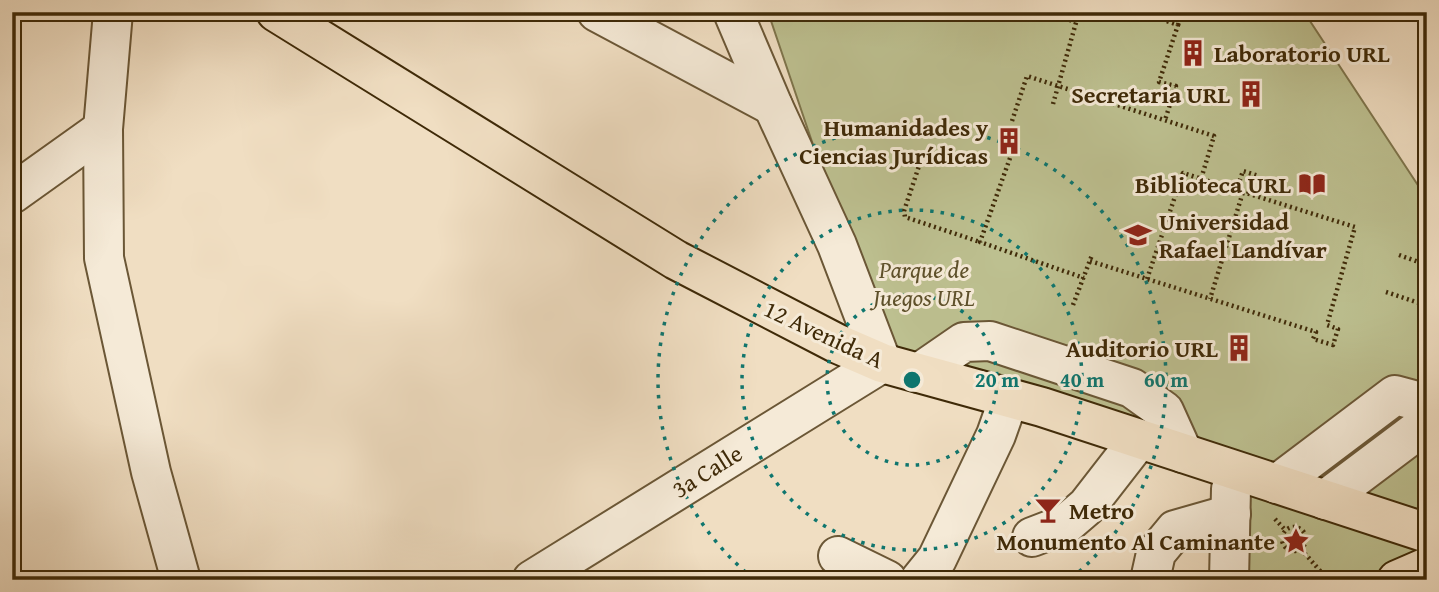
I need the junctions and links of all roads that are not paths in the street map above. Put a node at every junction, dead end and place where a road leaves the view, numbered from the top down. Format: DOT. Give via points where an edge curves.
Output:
graph roads {
  1 [pos="113,12"];
  2 [pos="276,12"];
  3 [pos="597,12"];
  4 [pos="733,12"];
  5 [pos="773,106"];
  6 [pos="103,129"];
  7 [pos="12,194"];
  8 [pos="881,363"];
  9 [pos="919,373"];
  10 [pos="1009,398"];
  11 [pos="1424,400"];
  12 [pos="1139,439"];
  13 [pos="1182,453"];
  14 [pos="1232,470"];
  15 [pos="1277,484"];
  16 [pos="1325,500"];
  17 [pos="1231,514"];
  18 [pos="1427,533"];
  19 [pos="1032,537"];
  20 [pos="838,556"];
  21 [pos="181,580"];
  22 [pos="532,580"];
  23 [pos="887,580"];
  24 [pos="920,580"];
  25 [pos="1150,580"];
  26 [pos="1229,580"];
  1 -- 6 [label="street"];
  2 -- 8 [label="main road, 12 Avenida A" via="676,260"];
  3 -- 5 [label="street"];
  4 -- 5 [label="street"];
  5 -- 8 [label="street" via="837,245"];
  6 -- 7 [label="street"];
  6 -- 21 [label="street" via="104,258 151,472"];
  8 -- 9 [label="main road, 12 Avenida A"];
  8 -- 22 [label="street, 3a Calle"];
  9 -- 10 [label="main road, 12 Avenida A"];
  9 -- 13 [label="street" via="964,342 990,341 1132,388 1164,411"];
  10 -- 12 [label="main road, 12 Avenida A"];
  10 -- 24 [label="street" via="937,559"];
  11 -- 15 [label="street" via="1395,395"];
  11 -- 16 [label="street" via="1423,427"];
  12 -- 13 [label="main road, 12 Avenida A"];
  12 -- 19 [label="street" via="1087,506 1066,524"];
  13 -- 14 [label="main road, 12 Avenida A"];
  14 -- 15 [label="main road, 12 Avenida A"];
  14 -- 17 [label="street"];
  15 -- 16 [label="main road, 12 Avenida A"];
  16 -- 18 [label="main road, 12 Avenida A"];
  17 -- 25 [label="street" via="1175,530 1156,553"];
  17 -- 26 [label="street"];
  20 -- 23 [label="street"];
}
